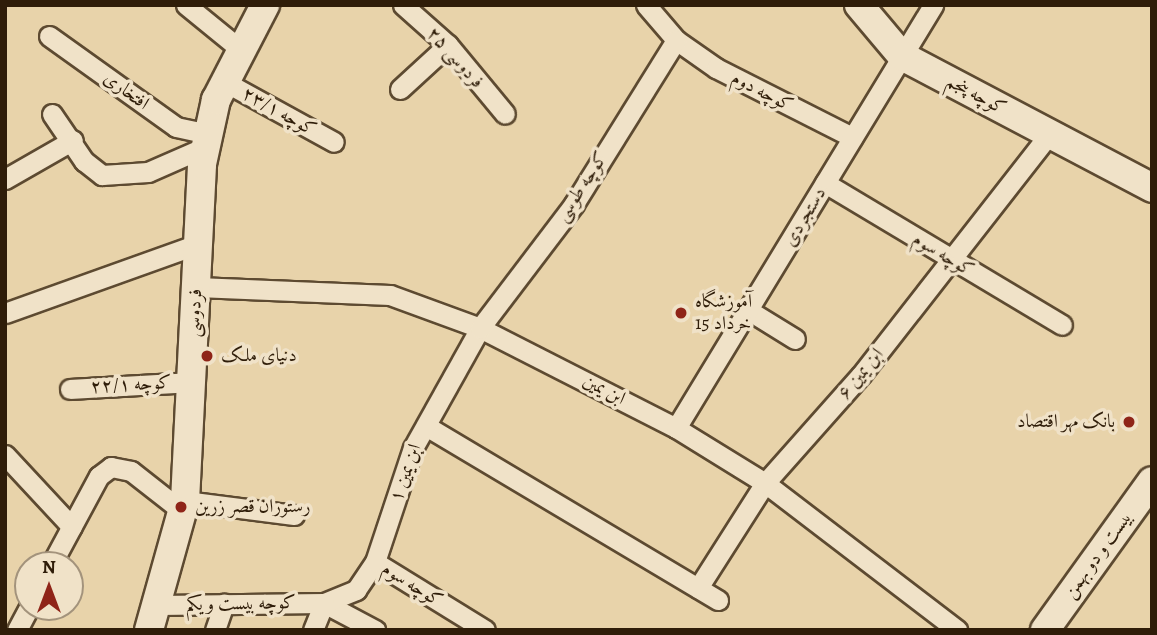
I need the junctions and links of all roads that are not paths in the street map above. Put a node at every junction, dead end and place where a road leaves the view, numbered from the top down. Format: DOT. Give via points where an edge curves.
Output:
graph roads {
  1 [pos="186,5"];
  2 [pos="265,5"];
  3 [pos="403,5"];
  4 [pos="646,5"];
  5 [pos="859,5"];
  6 [pos="933,5"];
  7 [pos="48,36"];
  8 [pos="676,40"];
  9 [pos="448,45"];
  10 [pos="240,48"];
  11 [pos="902,56"];
  12 [pos="225,82"];
  13 [pos="400,89"];
  14 [pos="52,114"];
  15 [pos="505,114"];
  16 [pos="1049,134"];
  17 [pos="852,137"];
  18 [pos="73,140"];
  19 [pos="207,141"];
  20 [pos="334,142"];
  21 [pos="5,179"];
  22 [pos="825,183"];
  23 [pos="1152,188"];
  24 [pos="198,244"];
  25 [pos="951,260"];
  26 [pos="197,287"];
  27 [pos="748,310"];
  28 [pos="5,313"];
  29 [pos="1062,325"];
  30 [pos="480,328"];
  31 [pos="794,340"];
  32 [pos="192,382"];
  33 [pos="70,388"];
  34 [pos="426,426"];
  35 [pos="676,429"];
  36 [pos="5,455"];
  37 [pos="1152,481"];
  38 [pos="765,483"];
  39 [pos="184,506"];
  40 [pos="295,515"];
  41 [pos="72,527"];
  42 [pos="59,551"];
  43 [pos="375,562"];
  44 [pos="698,588"];
  45 [pos="718,600"];
  46 [pos="324,603"];
  47 [pos="224,604"];
  48 [pos="153,617"];
  49 [pos="948,627"];
  50 [pos="215,630"];
  51 [pos="313,630"];
  52 [pos="375,630"];
  53 [pos="485,630"];
  54 [pos="1045,630"];
  1 -- 10 [label="street"];
  2 -- 10 [label="main road, فردوسی"];
  3 -- 9 [label="street, فردوسی ۲۵"];
  4 -- 8 [label="street, کوچه دوم"];
  5 -- 11 [label="main road"];
  6 -- 11 [label="street, دستجردی"];
  7 -- 19 [label="street, افتخاری" via="176,127"];
  8 -- 17 [label="street, کوچه دوم" via="716,68"];
  8 -- 30 [label="street, کوچه طوسی" via="573,204"];
  9 -- 13 [label="street"];
  9 -- 15 [label="street, فردوسی ۲۵"];
  10 -- 12 [label="main road, فردوسی"];
  11 -- 16 [label="main road, کوچه پنجم"];
  11 -- 17 [label="street, دستجردی"];
  12 -- 19 [label="main road, فردوسی"];
  12 -- 20 [label="street, کوچه ۲۳/۱"];
  14 -- 18 [label="street"];
  16 -- 23 [label="main road, کوچه پنجم"];
  16 -- 25 [label="street"];
  17 -- 22 [label="street, دستجردی"];
  18 -- 19 [label="street" via="84,161 102,174 148,173"];
  18 -- 21 [label="street"];
  19 -- 24 [label="main road, فردوسی"];
  22 -- 25 [label="street, کوچه سوم"];
  22 -- 27 [label="street, دستجردی"];
  24 -- 26 [label="main road, فردوسی"];
  24 -- 28 [label="street"];
  25 -- 29 [label="street, کوچه سوم"];
  25 -- 38 [label="street, ابن یمین ۶"];
  26 -- 30 [label="street, ابن یمین" via="390,295"];
  26 -- 32 [label="main road, فردوسی"];
  27 -- 31 [label="street"];
  27 -- 35 [label="street, دستجردی"];
  30 -- 34 [label="street, ابن یمین ۱"];
  30 -- 35 [label="street, ابن یمین"];
  32 -- 33 [label="street, کوچه ۲۲/۱"];
  32 -- 39 [label="main road, فردوسی"];
  34 -- 43 [label="street, ابن یمین ۱"];
  34 -- 44 [label="street"];
  35 -- 38 [label="street, ابن یمین"];
  36 -- 41 [label="street"];
  37 -- 54 [label="main road, بیست و دو بهمن"];
  38 -- 44 [label="street, ابن یمین ۶"];
  38 -- 49 [label="street, ابن یمین"];
  39 -- 40 [label="street"];
  39 -- 41 [label="street" via="131,471 111,467 99,476"];
  39 -- 48 [label="main road, فردوسی"];
  41 -- 42 [label="street"];
  43 -- 46 [label="street, ابن یمین ۱" via="356,590"];
  43 -- 53 [label="street, کوچه سوم"];
  44 -- 45 [label="street"];
  46 -- 47 [label="street, کوچه بیست و یکم"];
  46 -- 51 [label="street"];
  46 -- 52 [label="street"];
  47 -- 48 [label="street, کوچه بیست و یکم"];
  47 -- 50 [label="street"];
}
